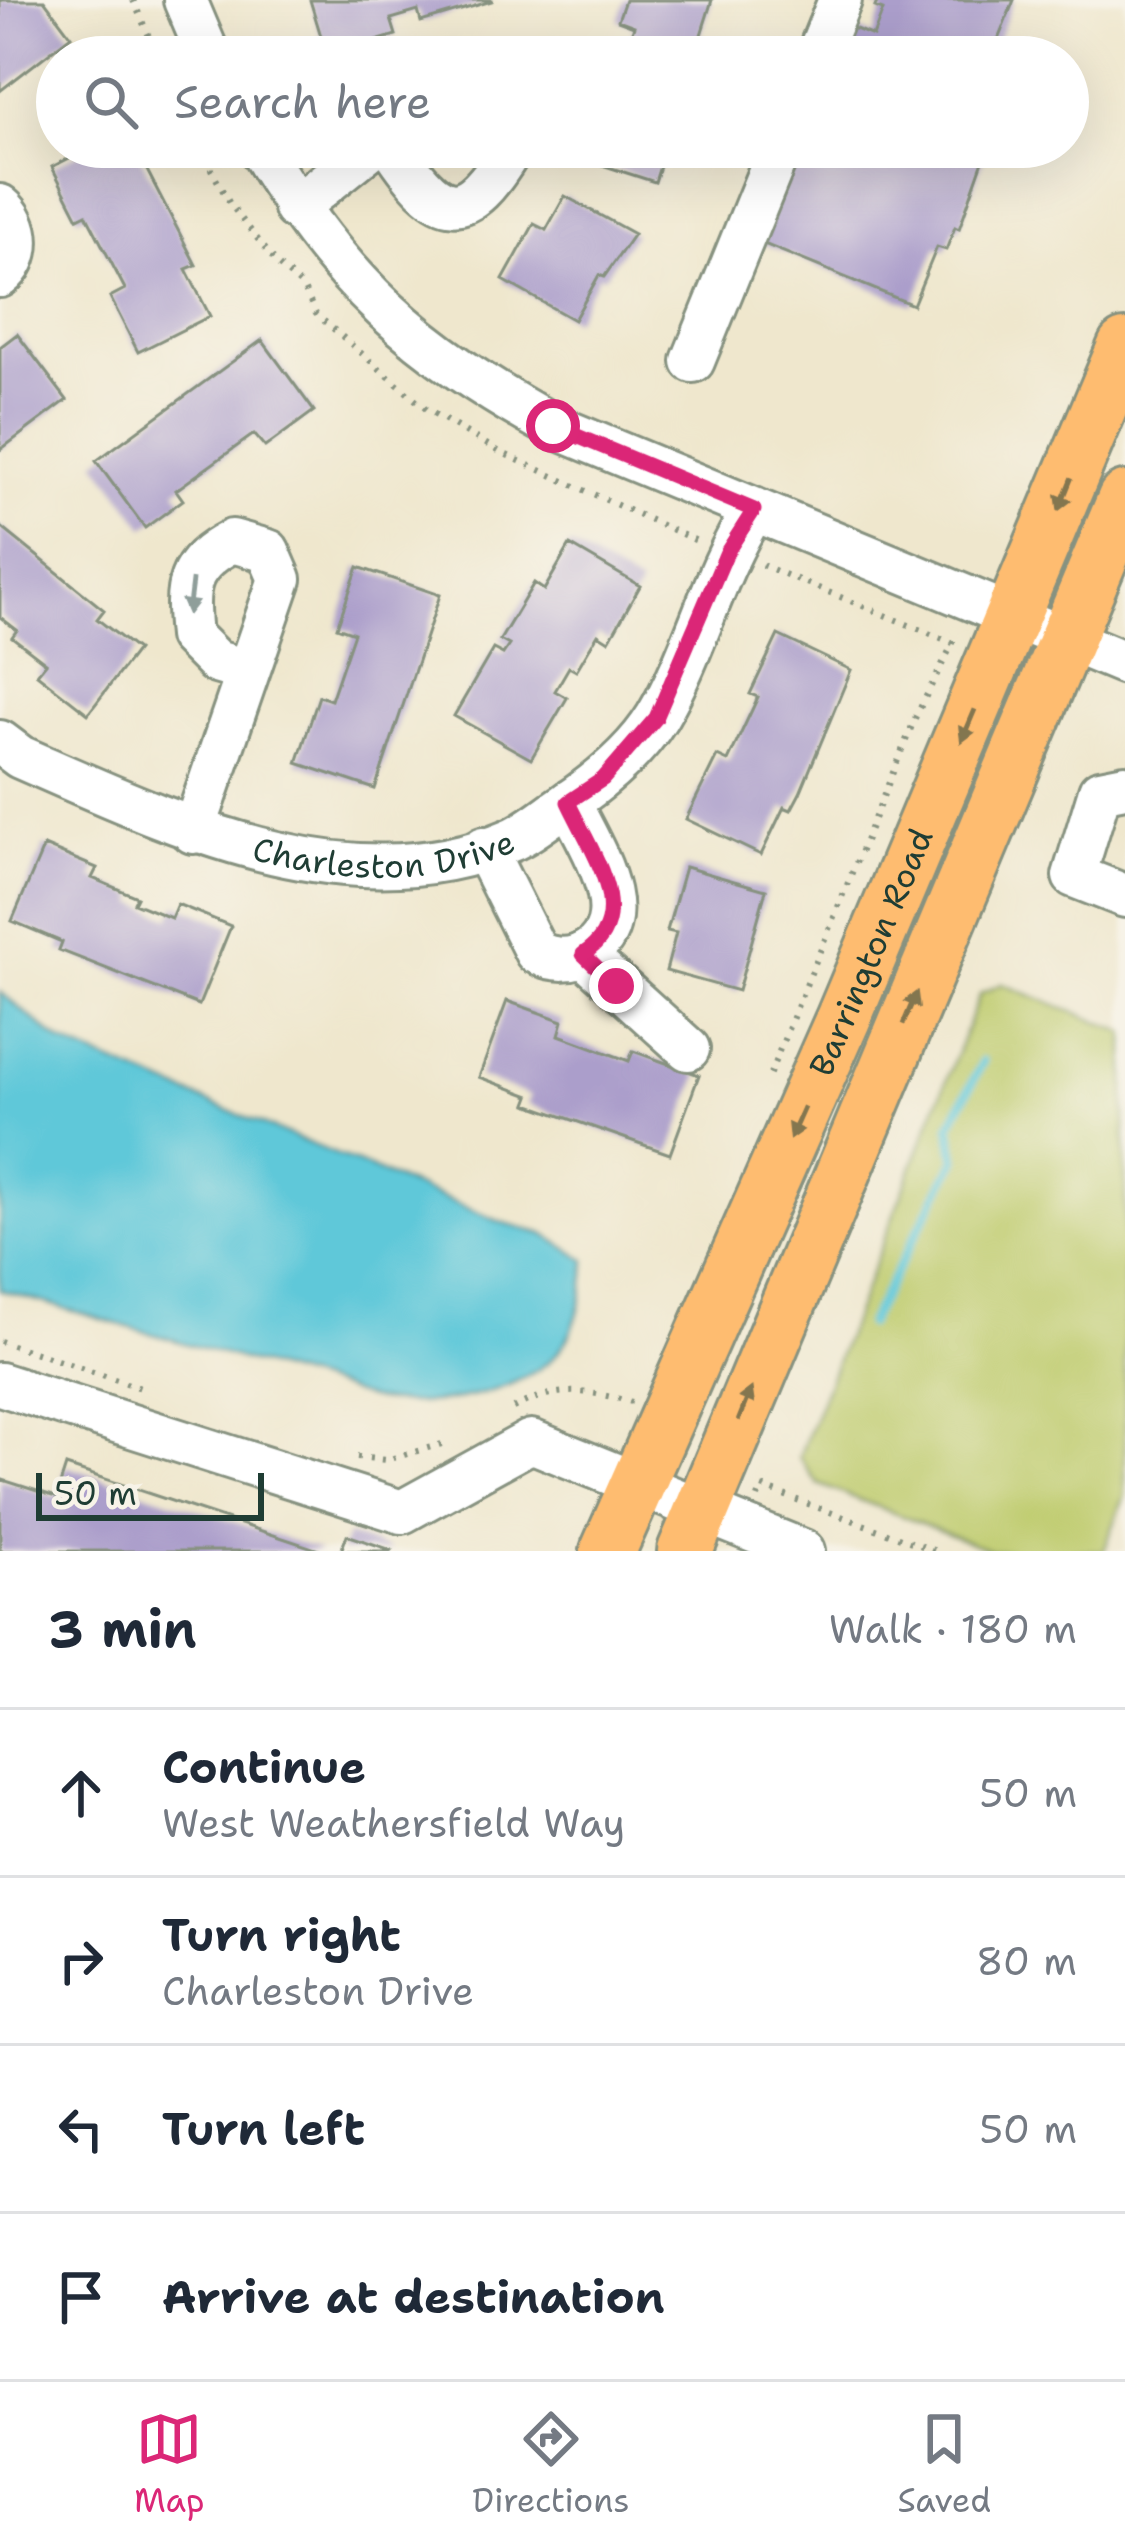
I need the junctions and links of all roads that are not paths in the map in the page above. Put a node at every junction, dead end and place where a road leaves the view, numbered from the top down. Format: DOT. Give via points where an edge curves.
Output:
graph roads {
  1 [pos="185,0"];
  2 [pos="840,0"];
  3 [pos="200,36"];
  4 [pos="825,36"];
  5 [pos="272,168"];
  6 [pos="345,168"];
  7 [pos="407,168"];
  8 [pos="498,168"];
  9 [pos="771,168"];
  10 [pos="0,206"];
  11 [pos="295,208"];
  12 [pos="0,276"];
  13 [pos="1125,347"];
  14 [pos="693,361"];
  15 [pos="1125,499"];
  16 [pos="754,510"];
  17 [pos="1013,618"];
  18 [pos="1065,640"];
  19 [pos="1125,663"];
  20 [pos="247,671"];
  21 [pos="0,742"];
  22 [pos="1125,786"];
  23 [pos="568,802"];
  24 [pos="193,832"];
  25 [pos="484,848"];
  26 [pos="1125,896"];
  27 [pos="583,954"];
  28 [pos="688,1049"];
  29 [pos="0,1384"];
  30 [pos="623,1475"];
  31 [pos="711,1531"];
  32 [pos="608,1551"];
  33 [pos="803,1551"];
  1 -- 3 [label="street"];
  2 -- 4 [label="street"];
  5 -- 11 [label="street"];
  6 -- 11 [label="street"];
  7 -- 8 [label="street" via="433,199 458,203 480,194"];
  9 -- 14 [label="street"];
  10 -- 12 [label="street" via="19,242"];
  11 -- 16 [label="street" via="351,281 441,361 553,426"];
  13 -- 17 [label="main road, Barrington Road, one-way"];
  15 -- 18 [label="main road, Barrington Road"];
  16 -- 17 [label="street"];
  16 -- 23 [label="street, Charleston Drive" via="727,552 656,718 603,779"];
  17 -- 18 [label="street"];
  17 -- 30 [label="main road, Barrington Road, one-way" via="835,1039"];
  18 -- 19 [label="street"];
  31 -- 18 [label="main road, Barrington Road, one-way"];
  20 -- 24 [label="street"];
  21 -- 24 [label="street, Charleston Drive"];
  22 -- 26 [label="street" via="1100,791 1074,876"];
  23 -- 25 [label="street, Charleston Drive" via="513,840"];
  23 -- 27 [label="street" via="611,907 603,938"];
  24 -- 25 [label="street, Charleston Drive" via="297,857 419,865"];
  25 -- 27 [label="street" via="536,952 569,960"];
  27 -- 28 [label="street"];
  29 -- 30 [label="street" via="402,1512 531,1441"];
  30 -- 31 [label="street"];
  30 -- 32 [label="main road, Barrington Road"];
  31 -- 33 [label="street"];
}
